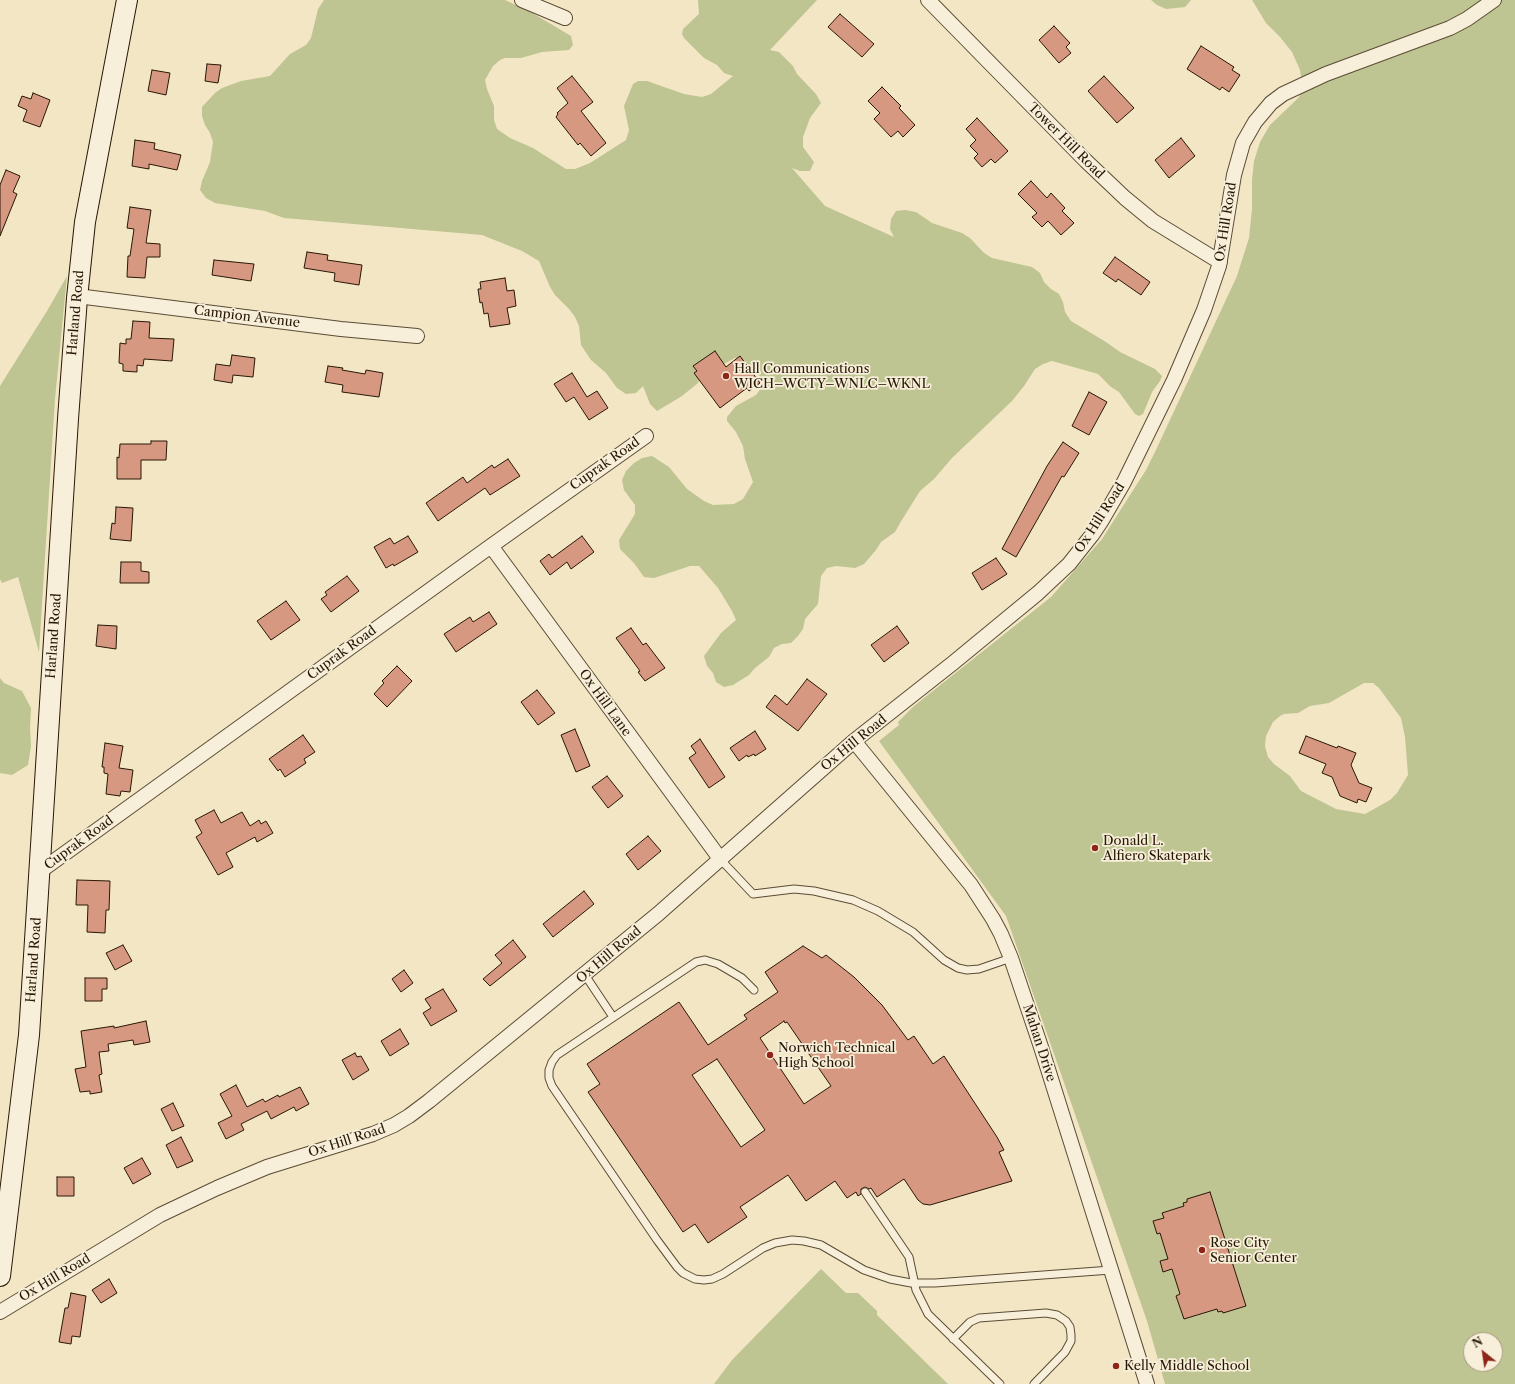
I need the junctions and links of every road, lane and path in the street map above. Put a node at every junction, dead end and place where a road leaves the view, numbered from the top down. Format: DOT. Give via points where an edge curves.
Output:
graph roads {
  1 [pos="127,0"];
  2 [pos="522,0"];
  3 [pos="928,0"];
  4 [pos="1494,0"];
  5 [pos="565,18"];
  6 [pos="1220,262"];
  7 [pos="77,296"];
  8 [pos="417,336"];
  9 [pos="646,436"];
  10 [pos="491,546"];
  11 [pos="854,741"];
  12 [pos="720,860"];
  13 [pos="39,872"];
  14 [pos="1011,958"];
  15 [pos="585,975"];
  16 [pos="754,990"];
  17 [pos="613,1017"];
  18 [pos="865,1192"];
  19 [pos="1111,1270"];
  20 [pos="0,1276"];
  21 [pos="914,1283"];
  22 [pos="0,1312"];
  23 [pos="953,1338"];
  24 [pos="1000,1384"];
  25 [pos="1034,1384"];
  26 [pos="1147,1384"];
  1 -- 7 [label="main road, Harland Road" via="85,222"];
  2 -- 5 [label="street"];
  3 -- 6 [label="street, Tower Hill Road" via="1080,156 1125,198 1153,221"];
  4 -- 6 [label="street, Ox Hill Road" via="1459,23 1313,79 1282,94 1271,103 1249,130 1243,144 1234,174"];
  6 -- 11 [label="street, Ox Hill Road" via="1209,298 1174,380 1124,482 1082,548 1038,593"];
  7 -- 8 [label="street, Campion Avenue"];
  7 -- 13 [label="main road, Harland Road"];
  9 -- 10 [label="street, Cuprak Road"];
  10 -- 12 [label="street, Ox Hill Lane"];
  10 -- 13 [label="street, Cuprak Road"];
  11 -- 12 [label="street, Ox Hill Road"];
  11 -- 14 [label="street, Mahan Drive" via="971,885 997,926"];
  12 -- 14 [label="lane" via="753,894 794,889 814,891 853,900 878,911 906,927 947,963 958,968 979,969"];
  12 -- 15 [label="street, Ox Hill Road"];
  13 -- 20 [label="main road, Harland Road" via="29,1035"];
  14 -- 19 [label="street, Mahan Drive"];
  15 -- 17 [label="lane"];
  15 -- 22 [label="street, Ox Hill Road" via="401,1121 366,1137 251,1172 160,1215"];
  16 -- 17 [label="lane" via="744,979 727,968 714,962 700,961 691,964"];
  17 -- 21 [label="lane" via="554,1058 549,1070 550,1082 680,1270 694,1279 712,1279 769,1245 798,1240 821,1246 876,1275"];
  18 -- 21 [label="lane" via="909,1257"];
  19 -- 21 [label="lane"];
  19 -- 26 [label="street, Mahan Drive"];
  21 -- 23 [label="lane" via="928,1314"];
  23 -- 24 [label="lane"];
  23 -- 25 [label="lane" via="970,1322 979,1318 1046,1313 1061,1317 1071,1331 1069,1346"];
}
